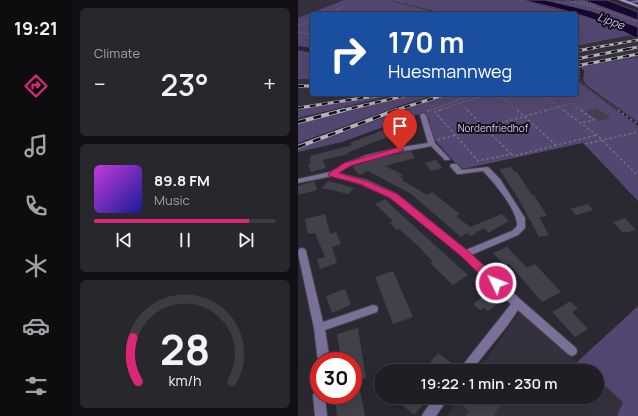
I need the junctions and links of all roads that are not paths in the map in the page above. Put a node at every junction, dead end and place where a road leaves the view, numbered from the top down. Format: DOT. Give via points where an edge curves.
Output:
graph roads {
  1 [pos="621,0"];
  2 [pos="633,2"];
  3 [pos="423,114"];
  4 [pos="432,144"];
  5 [pos="447,159"];
  6 [pos="454,166"];
  7 [pos="332,174"];
  8 [pos="298,181"];
  9 [pos="302,252"];
  10 [pos="465,254"];
  11 [pos="517,303"];
  12 [pos="373,309"];
  13 [pos="319,328"];
  14 [pos="572,351"];
  15 [pos="323,352"];
  16 [pos="470,364"];
  17 [pos="320,404"];
  18 [pos="438,404"];
  19 [pos="321,416"];
  20 [pos="428,416"];
  1 -- 2 [label="main road"];
  3 -- 4 [label="street"];
  4 -- 5 [label="street"];
  4 -- 7 [label="street" via="374,156 347,165"];
  6 -- 10 [label="street" via="460,172 485,169 497,181 521,218 522,225 520,230 513,234"];
  7 -- 8 [label="street"];
  7 -- 10 [label="street" via="363,182 394,196"];
  9 -- 13 [label="street"];
  10 -- 11 [label="street"];
  11 -- 14 [label="street"];
  11 -- 16 [label="street"];
  12 -- 13 [label="street"];
  13 -- 15 [label="street"];
  17 -- 19 [label="street"];
  18 -- 20 [label="street"];
}
